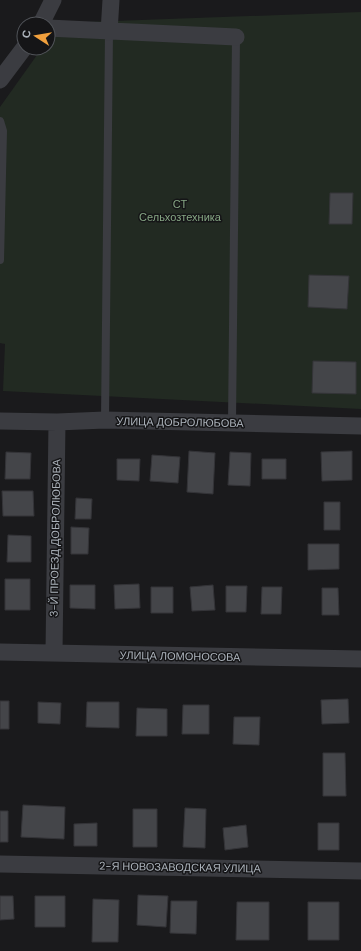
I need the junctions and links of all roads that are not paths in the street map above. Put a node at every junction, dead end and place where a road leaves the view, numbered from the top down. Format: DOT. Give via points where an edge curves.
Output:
graph roads {
  1 [pos="53,0"];
  2 [pos="111,0"];
  3 [pos="45,16"];
  4 [pos="56,29"];
  5 [pos="109,32"];
  6 [pos="236,37"];
  7 [pos="18,56"];
  8 [pos="0,80"];
  9 [pos="0,121"];
  10 [pos="0,260"];
  11 [pos="105,420"];
  12 [pos="0,421"];
  13 [pos="57,422"];
  14 [pos="232,423"];
  15 [pos="361,426"];
  16 [pos="0,652"];
  17 [pos="54,653"];
  18 [pos="361,659"];
  19 [pos="0,864"];
  20 [pos="361,871"];
  1 -- 3 [label="street"];
  2 -- 5 [label="street"];
  4 -- 5 [label="street"];
  5 -- 6 [label="street"];
  5 -- 11 [label="lane"];
  6 -- 14 [label="lane"];
  7 -- 8 [label="street"];
  9 -- 10 [label="lane" via="3,131"];
  11 -- 13 [label="street, УЛИЦА ДОБРОЛЮБОВА"];
  11 -- 14 [label="street, УЛИЦА ДОБРОЛЮБОВА"];
  12 -- 13 [label="street, УЛИЦА ДОБРОЛЮБОВА"];
  13 -- 17 [label="street, 3-Й ПРОЕЗД ДОБРОЛЮБОВА"];
  14 -- 15 [label="street, УЛИЦА ДОБРОЛЮБОВА"];
  16 -- 17 [label="street, УЛИЦА ЛОМОНОСОВА"];
  17 -- 18 [label="street, УЛИЦА ЛОМОНОСОВА"];
  19 -- 20 [label="street, 2-Я НОВОЗАВОДСКАЯ УЛИЦА"];
}
